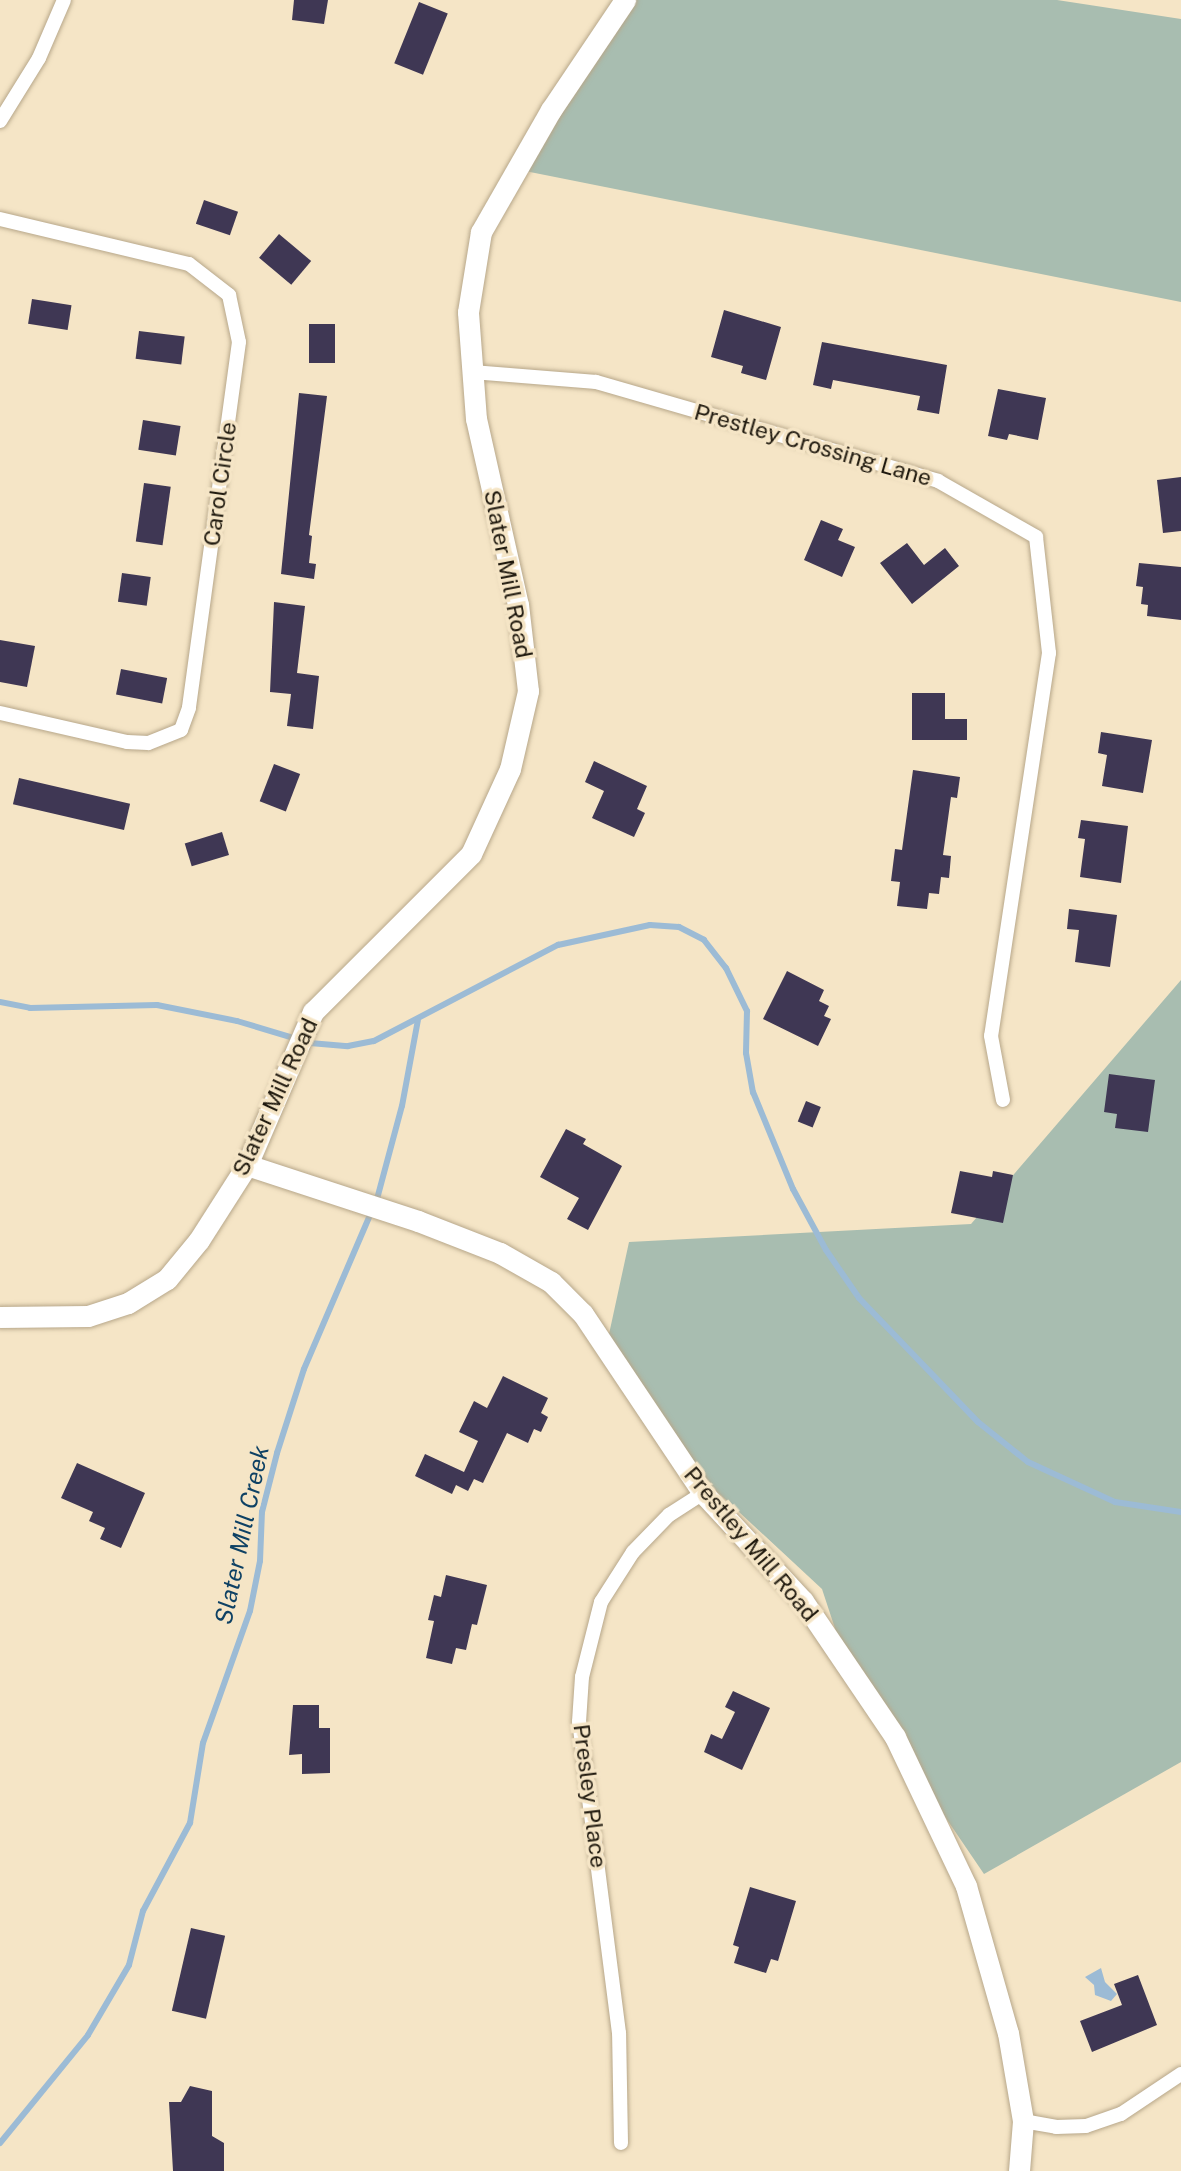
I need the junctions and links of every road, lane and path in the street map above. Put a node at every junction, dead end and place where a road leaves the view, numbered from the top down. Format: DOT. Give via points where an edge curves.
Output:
graph roads {
  1 [pos="64,0"];
  2 [pos="625,0"];
  3 [pos="0,121"];
  4 [pos="0,219"];
  5 [pos="472,372"];
  6 [pos="0,713"];
  7 [pos="1003,1100"];
  8 [pos="247,1165"];
  9 [pos="0,1317"];
  10 [pos="703,1493"];
  11 [pos="1181,2074"];
  12 [pos="1023,2121"];
  13 [pos="621,2143"];
  14 [pos="1019,2171"];
  1 -- 3 [label="street" via="39,58"];
  2 -- 5 [label="street, Slater Mill Road" via="529,145 481,232 468,312"];
  4 -- 6 [label="street, Carol Circle" via="189,264 229,295 239,342 189,708 181,730 158,741 127,742"];
  5 -- 7 [label="street, Prestley Crossing Lane" via="596,382 925,477 1037,537 1049,653 992,1036"];
  5 -- 8 [label="street, Slater Mill Road" via="476,419 519,605 528,691 510,769 471,854 313,1012"];
  8 -- 9 [label="street, Slater Mill Road" via="199,1240 167,1279 128,1303 88,1316"];
  8 -- 10 [label="street, Prestley Mill Road" via="442,1230 500,1253 551,1282 583,1314"];
  10 -- 12 [label="street, Prestley Mill Road" via="803,1601 895,1737 928,1799 966,1886 989,1954"];
  10 -- 13 [label="street, Presley Place" via="669,1515 634,1552 607,1592 590,1636 582,1677 579,1722 619,2033"];
  11 -- 12 [label="street" via="1121,2114 1086,2126"];
  12 -- 14 [label="street, Prestley Mill Road"];
}
